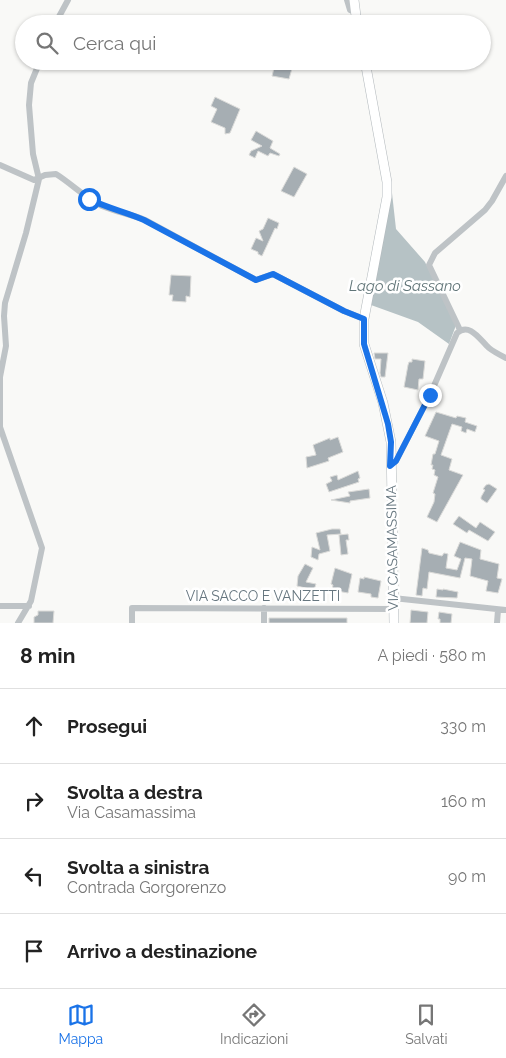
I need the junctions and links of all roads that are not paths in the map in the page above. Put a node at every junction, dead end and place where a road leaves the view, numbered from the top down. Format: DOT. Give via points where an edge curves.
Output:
graph roads {
  1 [pos="68,0"];
  2 [pos="347,0"];
  3 [pos="354,0"];
  4 [pos="355,12"];
  5 [pos="60,15"];
  6 [pos="356,15"];
  7 [pos="36,70"];
  8 [pos="367,70"];
  9 [pos="0,165"];
  10 [pos="506,176"];
  11 [pos="38,180"];
  12 [pos="364,319"];
  13 [pos="460,330"];
  14 [pos="506,358"];
  15 [pos="390,466"];
  16 [pos="394,598"];
  17 [pos="0,606"];
  18 [pos="29,606"];
  19 [pos="264,608"];
  20 [pos="394,609"];
  21 [pos="498,610"];
  22 [pos="506,610"];
  23 [pos="18,623"];
  24 [pos="132,623"];
  25 [pos="264,623"];
  26 [pos="394,623"];
  27 [pos="497,623"];
  1 -- 5 [label="street"];
  2 -- 4 [label="street" via="350,10"];
  3 -- 4 [label="main road"];
  4 -- 6 [label="main road"];
  7 -- 11 [label="street" via="31,83 29,105"];
  8 -- 12 [label="main road, VIA CASAMASSIMA" via="388,197"];
  9 -- 11 [label="street"];
  10 -- 13 [label="street" via="485,210 430,261 429,265"];
  11 -- 12 [label="street" via="45,175 56,174 104,207 144,220 256,280 273,274"];
  11 -- 18 [label="street" via="5,303 6,346 0,376 0,427 41,544"];
  12 -- 15 [label="main road, VIA CASAMASSIMA" via="364,344 388,424"];
  13 -- 14 [label="street" via="473,331 491,350"];
  13 -- 15 [label="street" via="396,461"];
  15 -- 16 [label="main road, VIA CASAMASSIMA"];
  16 -- 20 [label="main road, VIA CASAMASSIMA"];
  16 -- 21 [label="street"];
  17 -- 18 [label="street"];
  18 -- 23 [label="street"];
  19 -- 20 [label="street, VIA SACCO E VANZETTI"];
  19 -- 24 [label="street, VIA SACCO E VANZETTI" via="132,608"];
  19 -- 25 [label="street"];
  20 -- 26 [label="main road, VIA CASAMASSIMA"];
  21 -- 22 [label="street"];
  21 -- 27 [label="street"];
}
